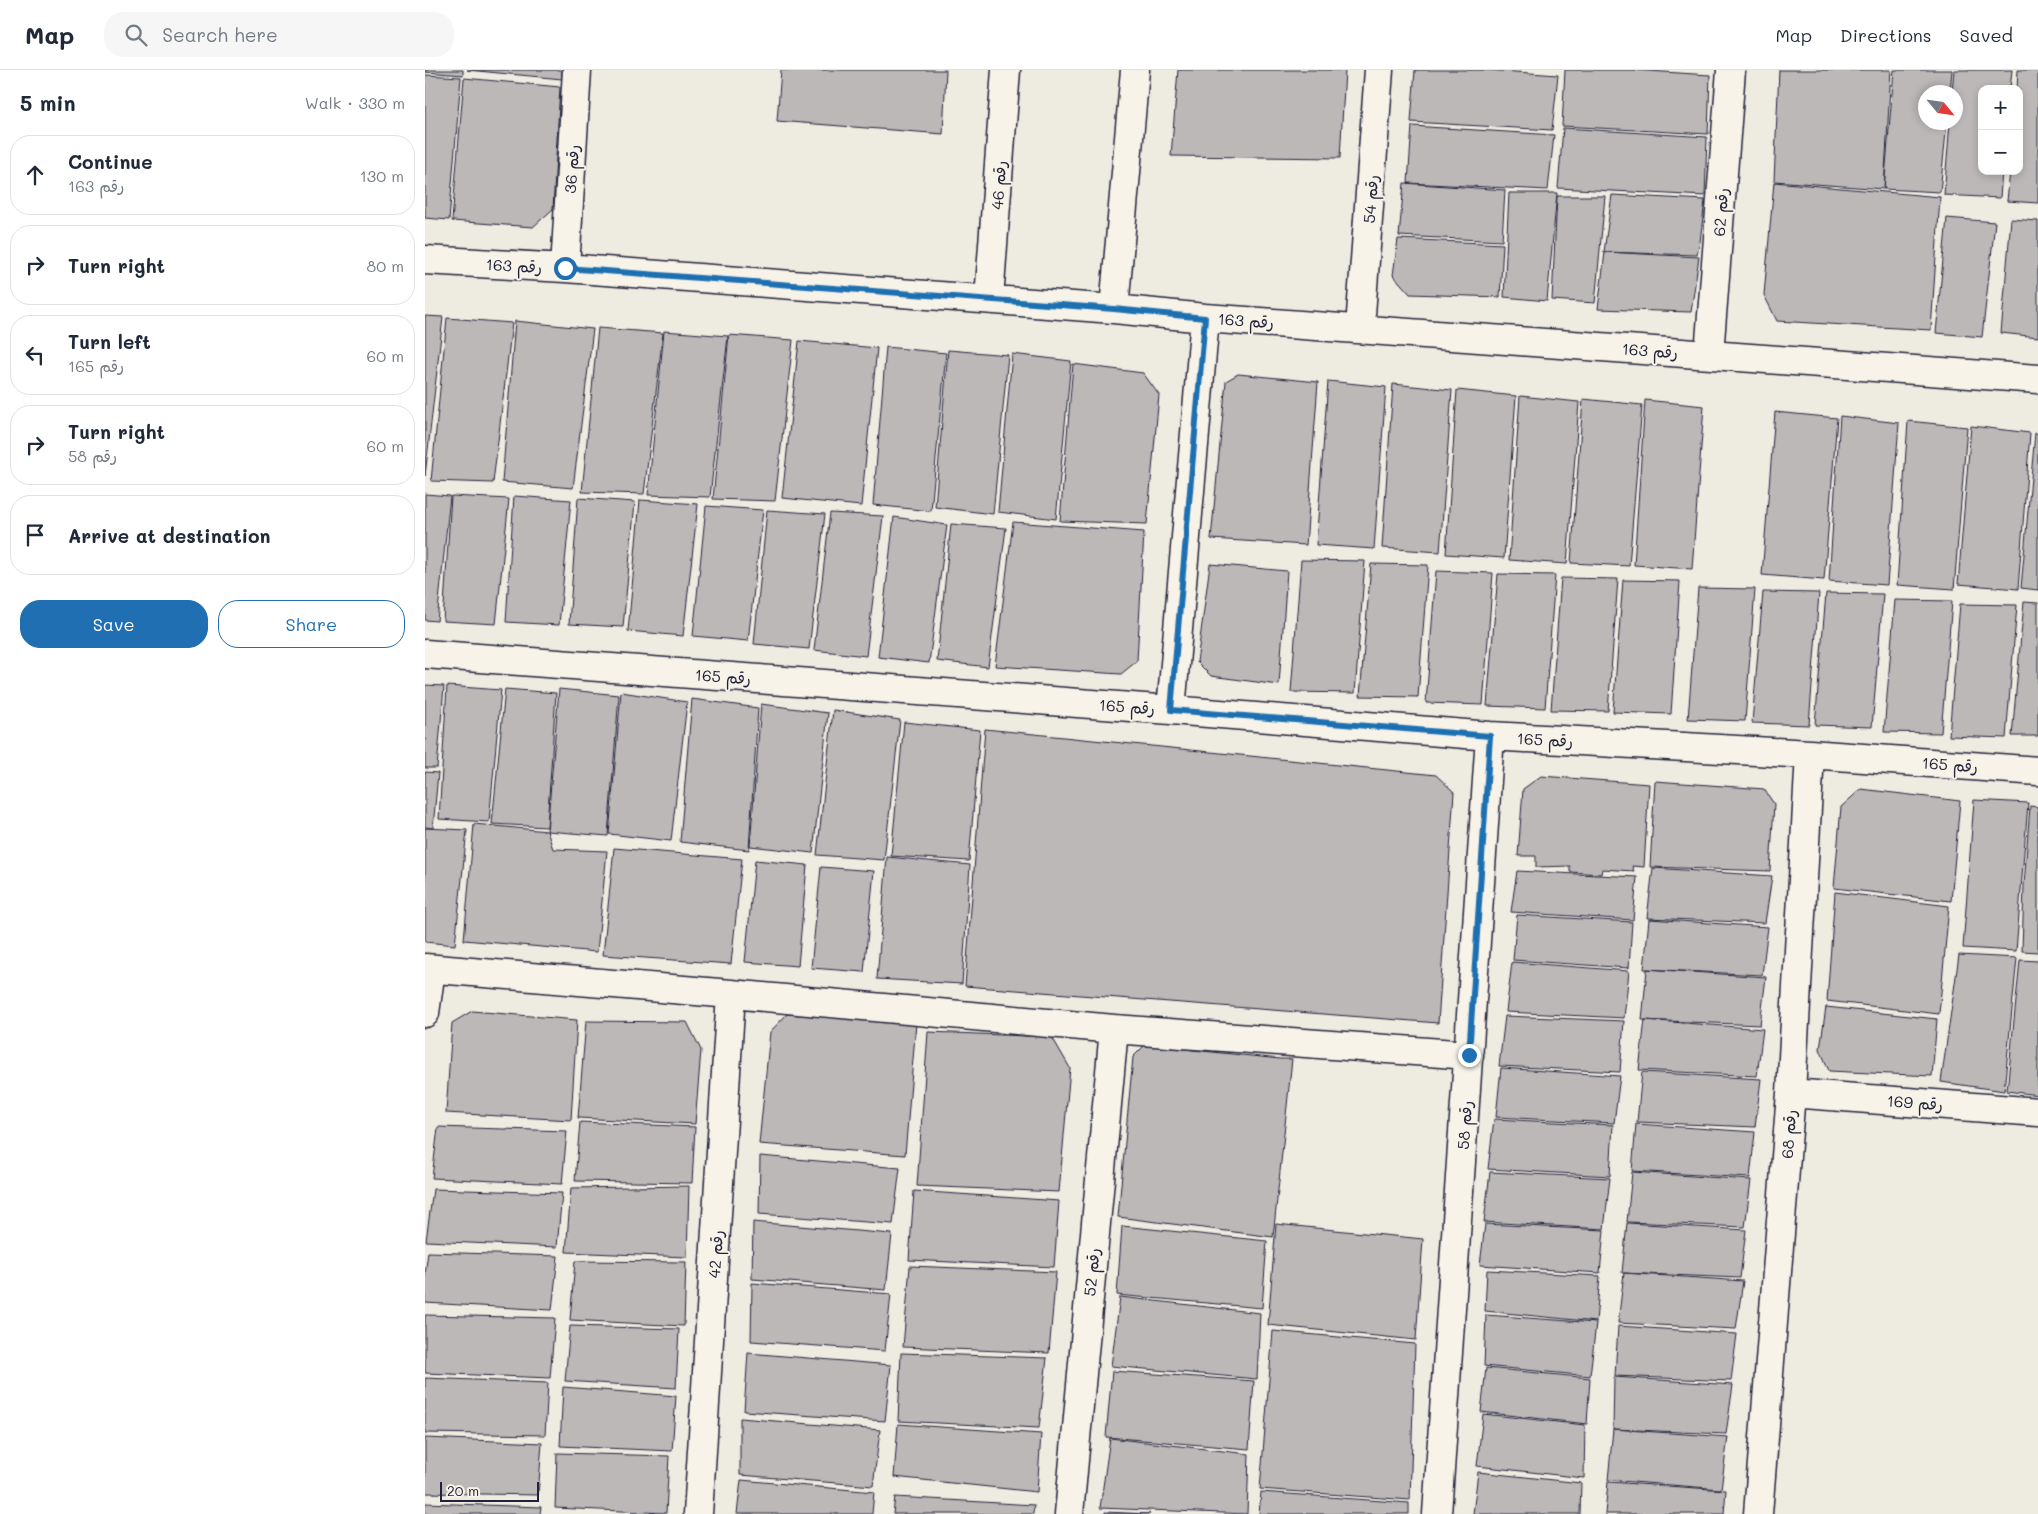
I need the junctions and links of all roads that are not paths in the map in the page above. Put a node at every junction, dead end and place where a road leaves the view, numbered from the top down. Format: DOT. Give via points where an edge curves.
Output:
graph roads {
  1 [pos="577,70"];
  2 [pos="1007,70"];
  3 [pos="1135,70"];
  4 [pos="1379,70"];
  5 [pos="1731,70"];
  6 [pos="425,260"];
  7 [pos="565,268"];
  8 [pos="989,300"];
  9 [pos="1114,309"];
  10 [pos="1205,318"];
  11 [pos="1360,328"];
  12 [pos="1709,354"];
  13 [pos="2038,379"];
  14 [pos="425,654"];
  15 [pos="1171,710"];
  16 [pos="1490,736"];
  17 [pos="1810,754"];
  18 [pos="2038,771"];
  19 [pos="428,969"];
  20 [pos="731,994"];
  21 [pos="425,1013"];
  22 [pos="1113,1029"];
  23 [pos="1469,1055"];
  24 [pos="1791,1092"];
  25 [pos="2038,1112"];
  26 [pos="698,1514"];
  27 [pos="1069,1514"];
  28 [pos="1437,1514"];
  29 [pos="1758,1514"];
  1 -- 7 [label="street, رقم 36"];
  2 -- 8 [label="street, رقم 46"];
  3 -- 9 [label="street"];
  4 -- 11 [label="street, رقم 54"];
  5 -- 12 [label="street, رقم 62"];
  6 -- 7 [label="street, رقم 163"];
  7 -- 8 [label="street, رقم 163"];
  8 -- 9 [label="street, رقم 163"];
  9 -- 10 [label="street, رقم 163"];
  10 -- 11 [label="street, رقم 163"];
  10 -- 15 [label="street"];
  11 -- 12 [label="street, رقم 163"];
  12 -- 13 [label="street, رقم 163"];
  14 -- 15 [label="street, رقم 165"];
  15 -- 16 [label="street, رقم 165"];
  16 -- 17 [label="street, رقم 165"];
  16 -- 23 [label="street, رقم 58"];
  17 -- 18 [label="street, رقم 165"];
  17 -- 24 [label="street, رقم 68"];
  19 -- 20 [label="street"];
  19 -- 21 [label="street"];
  20 -- 22 [label="street"];
  20 -- 26 [label="street, رقم 42"];
  22 -- 23 [label="street"];
  22 -- 27 [label="street, رقم 52"];
  23 -- 28 [label="street, رقم 58"];
  24 -- 25 [label="street, رقم 169"];
  24 -- 29 [label="street, رقم 68"];
}
